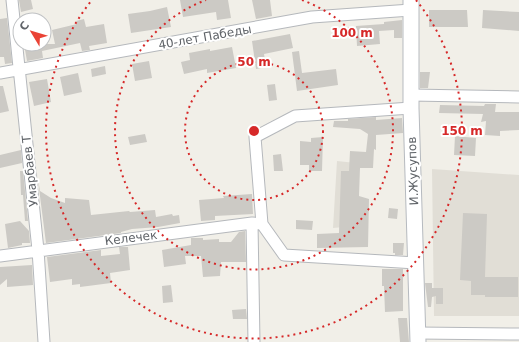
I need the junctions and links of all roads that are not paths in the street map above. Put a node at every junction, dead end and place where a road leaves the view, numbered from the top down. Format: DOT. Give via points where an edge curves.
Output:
graph roads {
  1 [pos="12,0"];
  2 [pos="411,5"];
  3 [pos="19,70"];
  4 [pos="0,73"];
  5 [pos="519,97"];
  6 [pos="411,102"];
  7 [pos="257,224"];
  8 [pos="38,250"];
  9 [pos="0,256"];
  10 [pos="416,263"];
  11 [pos="519,334"];
  12 [pos="418,338"];
  13 [pos="44,342"];
  14 [pos="254,342"];
  1 -- 3 [label="street, Умарбаев Т"];
  2 -- 3 [label="street, 40-лет Пабеды" via="312,17"];
  2 -- 6 [label="street, И.Жусупов"];
  3 -- 4 [label="street, 40-лет Пабеды"];
  3 -- 8 [label="street, Умарбаев Т"];
  5 -- 6 [label="street"];
  6 -- 7 [label="street" via="295,116 255,138"];
  6 -- 10 [label="street, И.Жусупов"];
  7 -- 8 [label="street, Келечек"];
  7 -- 10 [label="street" via="284,255"];
  7 -- 14 [label="street"];
  8 -- 9 [label="street, Келечек"];
  8 -- 13 [label="street, Умарбаев Т"];
  10 -- 12 [label="street, И.Жусупов"];
  11 -- 12 [label="street"];
}
